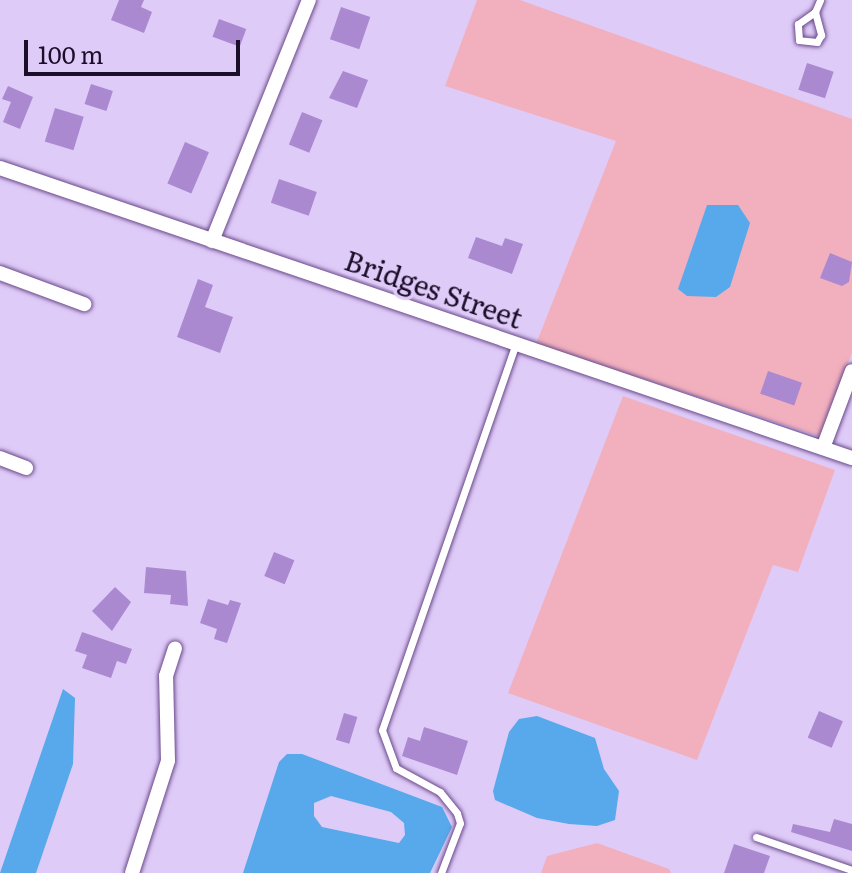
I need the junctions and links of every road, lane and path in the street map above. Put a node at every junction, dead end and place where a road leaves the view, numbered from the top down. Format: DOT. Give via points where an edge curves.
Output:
graph roads {
  1 [pos="309,0"];
  2 [pos="820,0"];
  3 [pos="815,12"];
  4 [pos="0,168"];
  5 [pos="212,241"];
  6 [pos="1,277"];
  7 [pos="84,304"];
  8 [pos="516,344"];
  9 [pos="852,371"];
  10 [pos="823,448"];
  11 [pos="0,458"];
  12 [pos="852,458"];
  13 [pos="26,468"];
  14 [pos="175,648"];
  15 [pos="756,837"];
  16 [pos="852,870"];
  17 [pos="132,873"];
  18 [pos="441,873"];
  1 -- 5 [label="street"];
  2 -- 3 [label="lane"];
  3 -- 3 [label="lane" via="798,24 799,40 817,42 821,35"];
  4 -- 5 [label="street, Bridges Street"];
  5 -- 8 [label="street, Bridges Street"];
  6 -- 7 [label="street"];
  8 -- 10 [label="street, Bridges Street"];
  8 -- 18 [label="lane" via="382,730 396,768 440,792 457,813 457,835"];
  9 -- 10 [label="street"];
  10 -- 12 [label="street, Bridges Street"];
  11 -- 13 [label="street"];
  14 -- 17 [label="street" via="166,676 168,761"];
  15 -- 16 [label="lane"];
}
